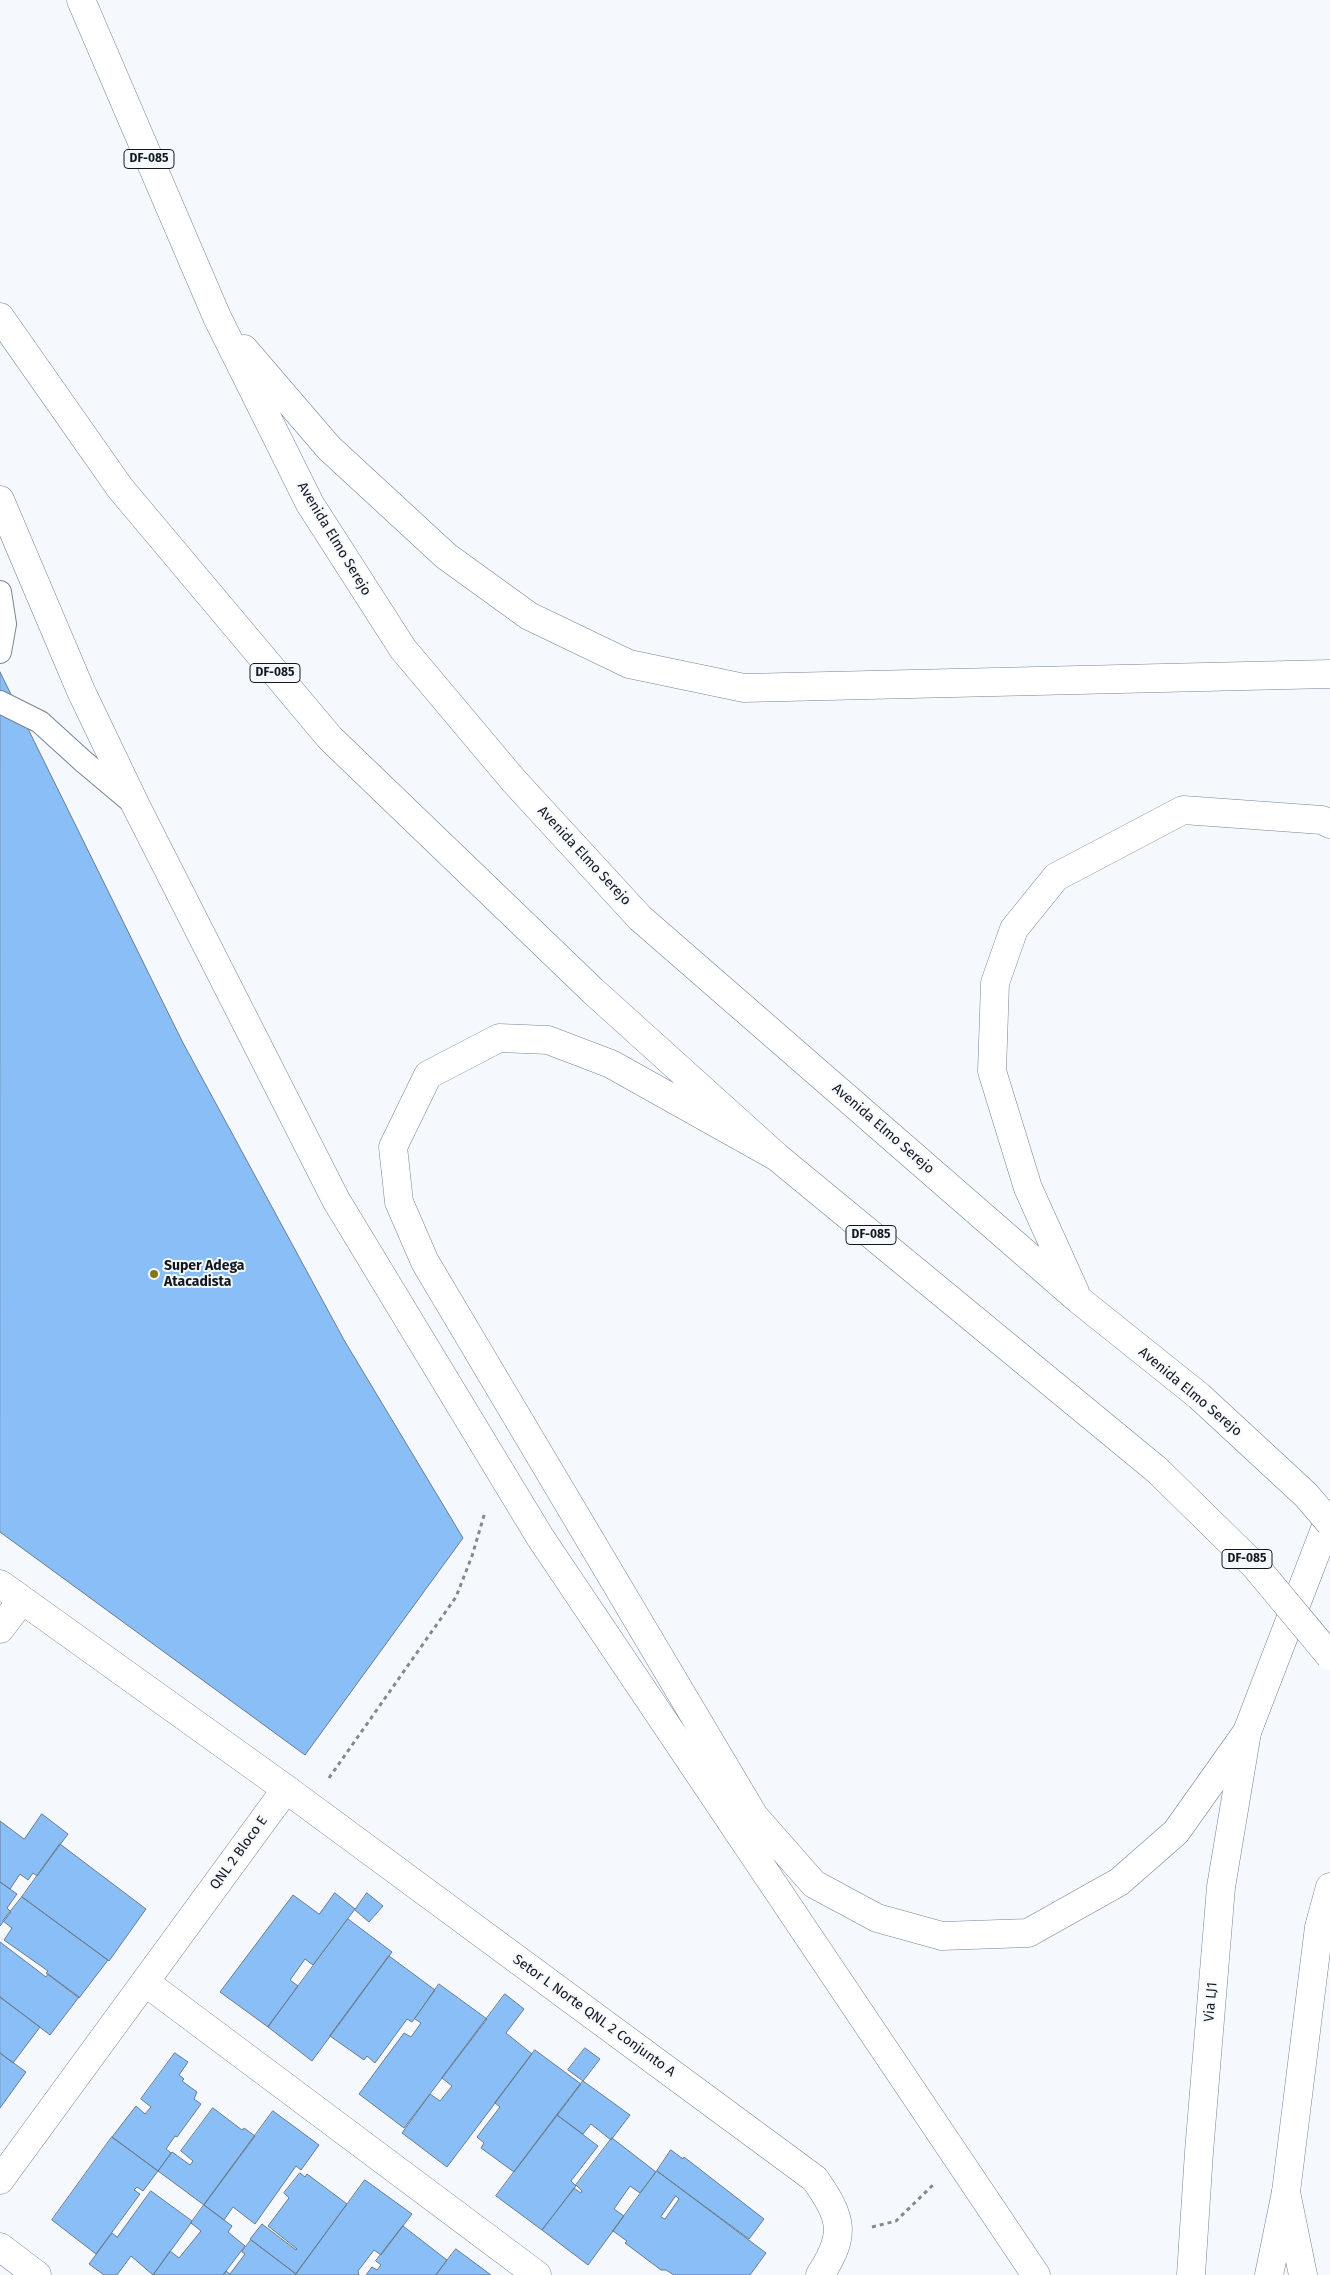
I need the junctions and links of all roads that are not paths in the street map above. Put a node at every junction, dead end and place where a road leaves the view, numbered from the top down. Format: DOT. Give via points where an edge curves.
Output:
graph roads {
  1 [pos="81,0"];
  2 [pos="0,317"];
  3 [pos="217,317"];
  4 [pos="0,500"];
  5 [pos="0,592"];
  6 [pos="0,652"];
  7 [pos="1330,674"];
  8 [pos="0,702"];
  9 [pos="136,806"];
  10 [pos="1330,824"];
  11 [pos="777,1157"];
  12 [pos="1079,1300"];
  13 [pos="1330,1516"];
  14 [pos="1330,1523"];
  15 [pos="0,1584"];
  16 [pos="22,1600"];
  17 [pos="0,1628"];
  18 [pos="1330,1656"];
  19 [pos="1247,1732"];
  20 [pos="286,1789"];
  21 [pos="1330,1887"];
  22 [pos="145,1982"];
  23 [pos="0,2180"];
  24 [pos="1286,2192"];
  25 [pos="0,2247"];
  26 [pos="37,2275"];
  27 [pos="537,2275"];
  28 [pos="820,2275"];
  29 [pos="1036,2275"];
  30 [pos="1192,2275"];
  31 [pos="1269,2275"];
  32 [pos="1303,2275"];
  1 -- 3 [label="main road, Avenida Elmo Serejo / DF-085"];
  2 -- 11 [label="main road, DF-085" via="120,488 330,738 593,991"];
  3 -- 7 [label="main road" via="330,448 446,556 529,616 629,664 744,688"];
  3 -- 12 [label="main road, Avenida Elmo Serejo / DF-085" via="310,504 403,649 514,781 640,918"];
  4 -- 9 [label="main road" via="81,691"];
  5 -- 6 [label="lane" via="5,624"];
  8 -- 9 [label="lane" via="40,722"];
  9 -- 29 [label="main road" via="336,1200 540,1537"];
  10 -- 12 [label="main road" via="1322,820 1183,810 1056,877 1014,929 995,983 992,1071 1028,1188"];
  11 -- 18 [label="main road, DF-085, bridge" via="1157,1470 1255,1566"];
  11 -- 19 [label="main road" via="611,1064 548,1040 499,1038 428,1075 393,1148 399,1202 425,1262 754,1816 814,1884 877,1918 942,1936 1028,1933 1119,1882 1176,1832"];
  12 -- 14 [label="main road, Avenida Elmo Serejo / DF-085, bridge" via="1199,1396 1306,1495"];
  13 -- 19 [label="main road"];
  15 -- 16 [label="main road"];
  16 -- 17 [label="main road"];
  16 -- 20 [label="main road"];
  19 -- 30 [label="main road, Via LJ1" via="1221,1887"];
  20 -- 22 [label="main road, QNL 2 Bloco E"];
  20 -- 28 [label="main road, Setor L Norte QNL 2 Conjunto A" via="815,2179 832,2203 840,2233 833,2256"];
  21 -- 24 [label="main road" via="1319,1927"];
  22 -- 23 [label="main road, QNL 2 Bloco E"];
  22 -- 27 [label="main road"];
  24 -- 31 [label="main road"];
  24 -- 32 [label="main road"];
  25 -- 26 [label="main road"];
}
